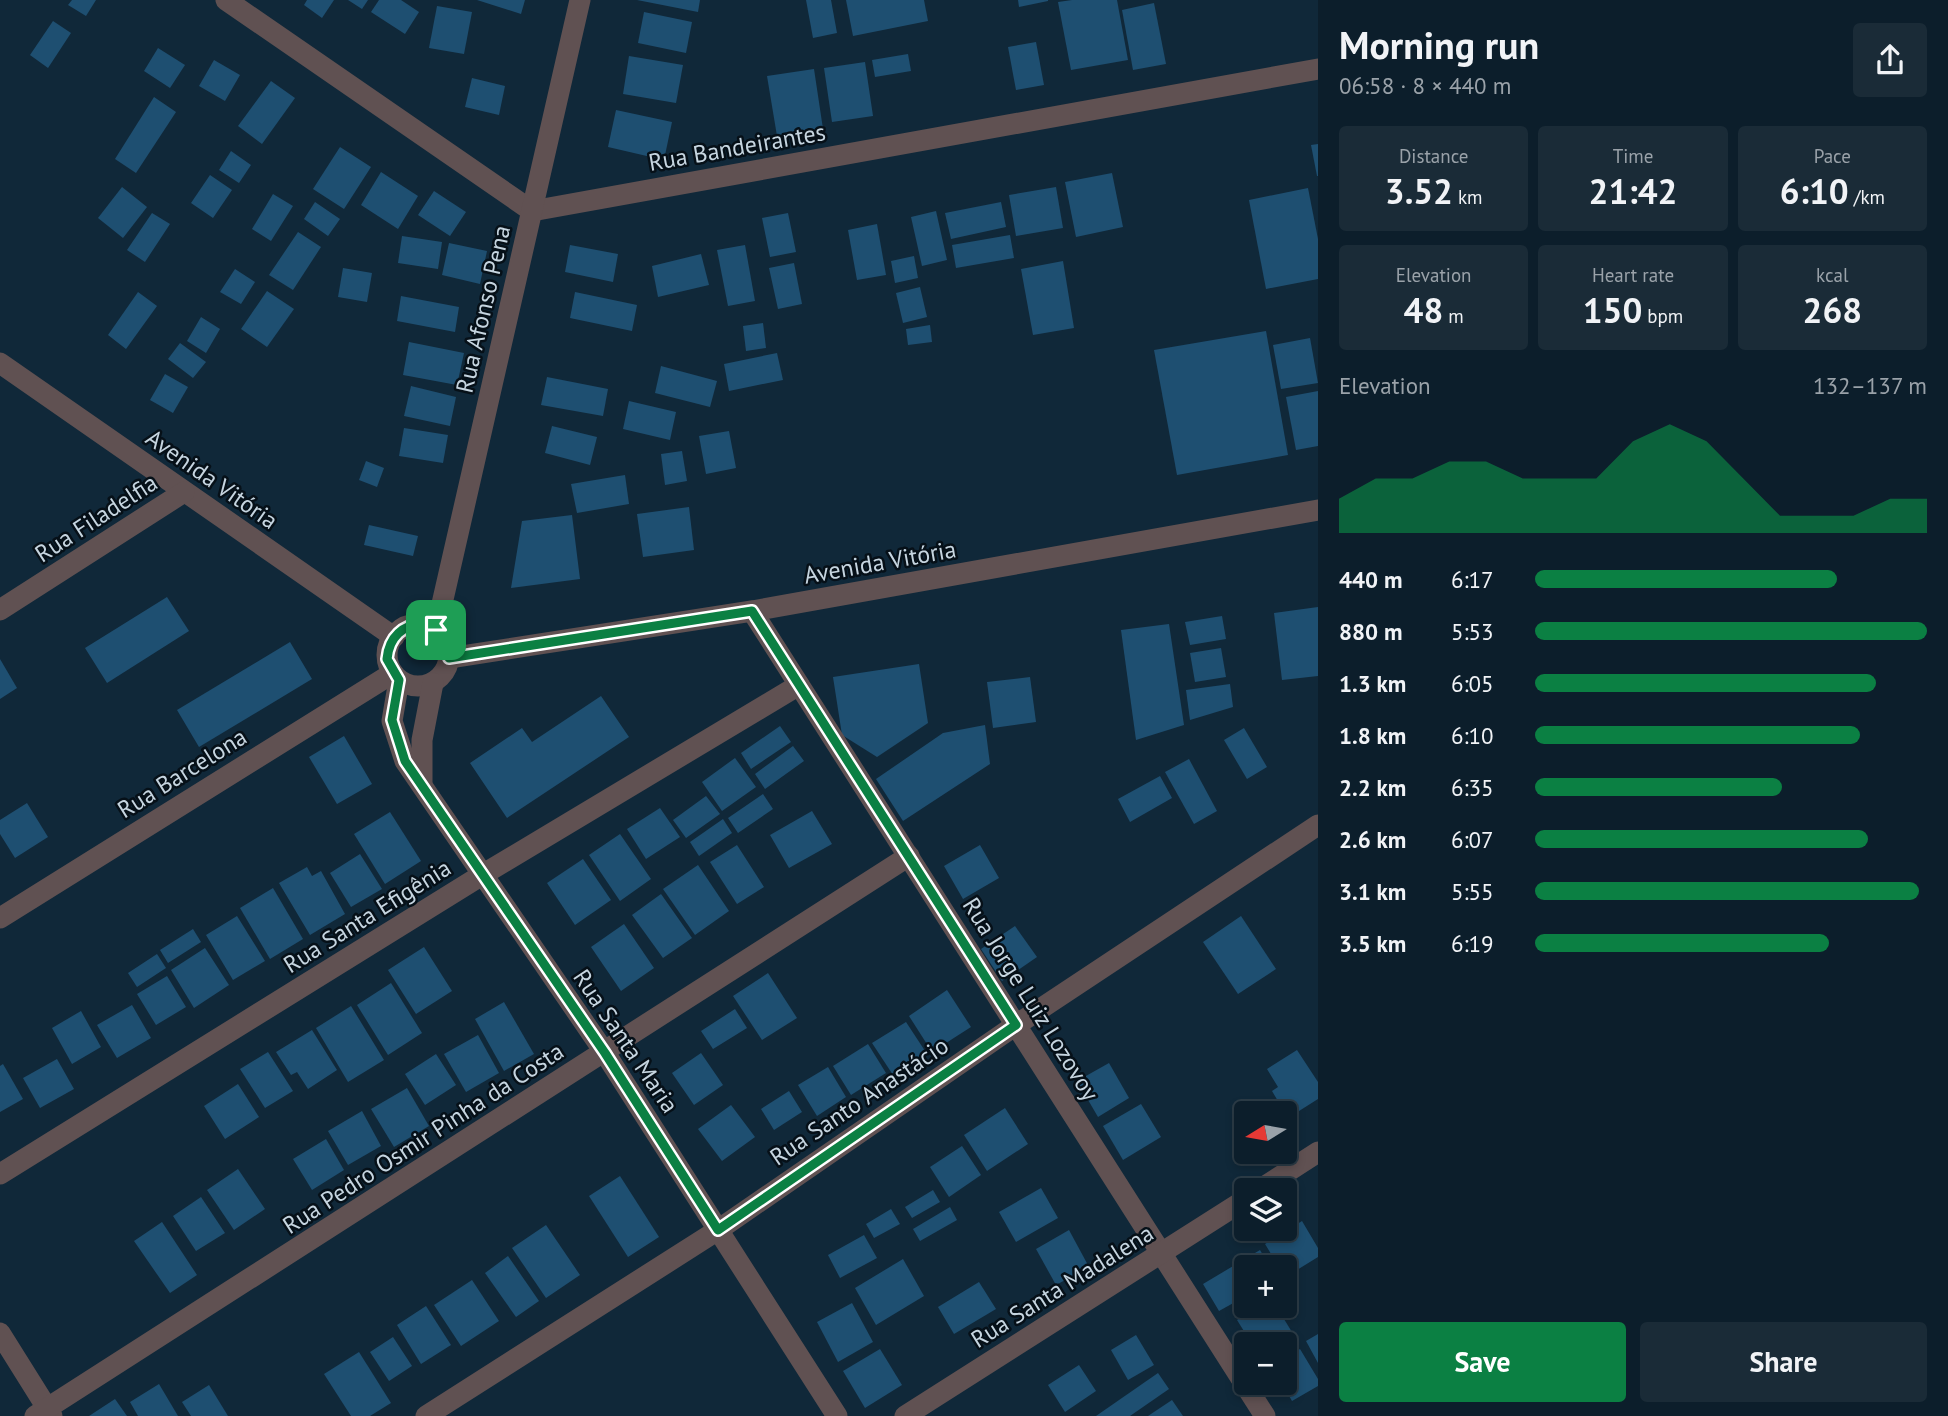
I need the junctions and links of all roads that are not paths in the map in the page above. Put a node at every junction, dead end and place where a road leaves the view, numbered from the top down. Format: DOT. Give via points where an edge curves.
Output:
graph roads {
  1 [pos="226,0"];
  2 [pos="580,0"];
  3 [pos="1318,69"];
  4 [pos="532,211"];
  5 [pos="0,363"];
  6 [pos="184,492"];
  7 [pos="1318,510"];
  8 [pos="0,610"];
  9 [pos="752,611"];
  10 [pos="436,630"];
  11 [pos="394,637"];
  12 [pos="449,658"];
  13 [pos="396,676"];
  14 [pos="433,683"];
  15 [pos="799,685"];
  16 [pos="422,782"];
  17 [pos="1318,825"];
  18 [pos="909,856"];
  19 [pos="482,875"];
  20 [pos="0,918"];
  21 [pos="1016,1025"];
  22 [pos="605,1053"];
  23 [pos="1318,1152"];
  24 [pos="0,1174"];
  25 [pos="1278,1178"];
  26 [pos="1234,1207"];
  27 [pos="718,1230"];
  28 [pos="1162,1254"];
  29 [pos="0,1333"];
  30 [pos="45,1413"];
  31 [pos="426,1416"];
  32 [pos="837,1416"];
  33 [pos="905,1416"];
  34 [pos="1265,1416"];
  1 -- 4 [label="street"];
  2 -- 4 [label="street, Rua Afonso Pena"];
  3 -- 4 [label="street, Rua Bandeirantes"];
  4 -- 10 [label="street, Rua Afonso Pena"];
  5 -- 6 [label="street, Avenida Vitória"];
  6 -- 8 [label="street, Rua Filadelfia"];
  6 -- 11 [label="street, Avenida Vitória"];
  7 -- 9 [label="street, Avenida Vitória"];
  9 -- 12 [label="street, Avenida Vitória"];
  9 -- 15 [label="street, Rua Jorge Luiz Lozovoy"];
  10 -- 11 [label="street" via="418,624"];
  10 -- 12 [label="street" via="447,642"];
  11 -- 13 [label="street" via="387,659"];
  12 -- 14 [label="street" via="442,677"];
  13 -- 14 [label="street" via="416,687"];
  13 -- 16 [label="street, Rua Santa Maria" via="392,720 405,761"];
  13 -- 20 [label="street, Rua Barcelona"];
  14 -- 16 [label="street" via="422,740"];
  15 -- 18 [label="street, Rua Jorge Luiz Lozovoy"];
  15 -- 19 [label="street, Rua Santa Efigênia"];
  16 -- 19 [label="street, Rua Santa Maria"];
  17 -- 21 [label="street, Rua Santo Anastácio"];
  18 -- 21 [label="street, Rua Jorge Luiz Lozovoy"];
  18 -- 22 [label="street, Rua Pedro Osmir Pinha da Costa"];
  19 -- 22 [label="street, Rua Santa Maria"];
  19 -- 24 [label="street, Rua Santa Efigênia"];
  21 -- 27 [label="street, Rua Santo Anastácio"];
  21 -- 28 [label="street, Rua Jorge Luiz Lozovoy"];
  22 -- 27 [label="street, Rua Santa Maria"];
  22 -- 30 [label="street, Rua Pedro Osmir Pinha da Costa"];
  23 -- 25 [label="street"];
  26 -- 28 [label="street, Rua Santa Madalena"];
  27 -- 31 [label="street, Rua Santo Anastácio"];
  27 -- 32 [label="street, Rua Santa Maria"];
  28 -- 33 [label="street, Rua Santa Madalena"];
  28 -- 34 [label="street, Rua Jorge Luiz Lozovoy"];
  29 -- 30 [label="street"];
}
